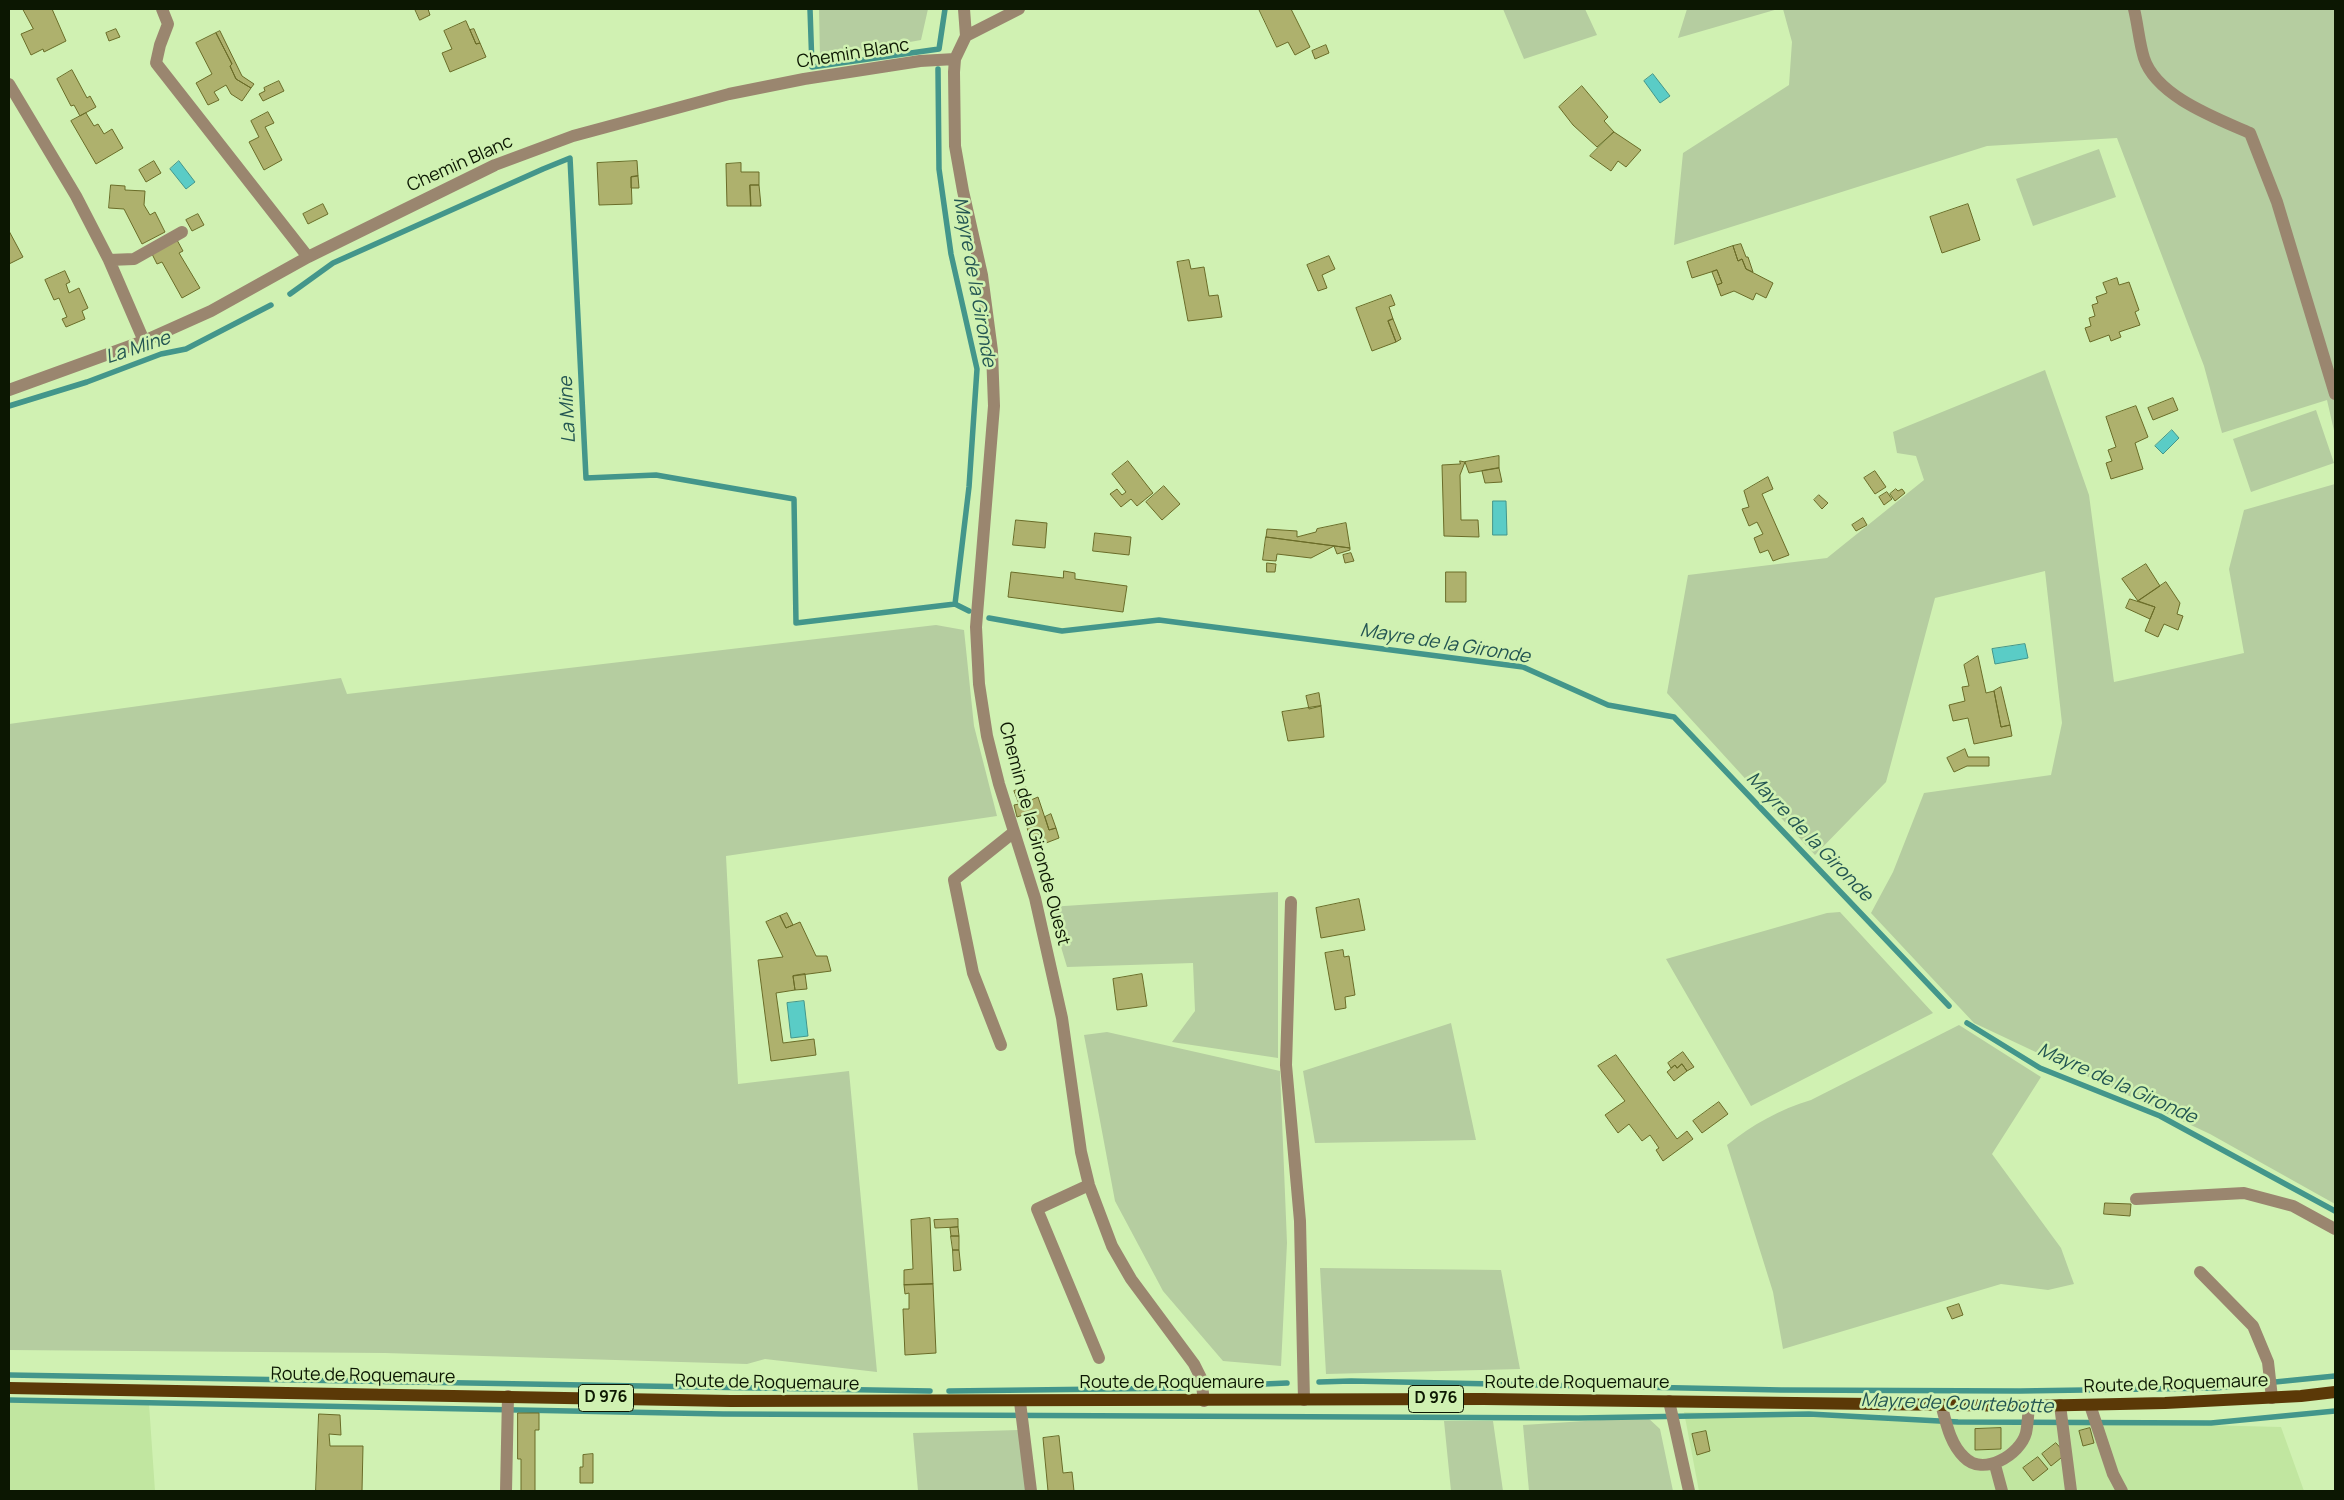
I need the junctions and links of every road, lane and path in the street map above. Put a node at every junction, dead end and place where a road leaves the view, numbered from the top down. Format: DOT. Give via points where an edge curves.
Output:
graph roads {
  1 [pos="162,9"];
  2 [pos="964,9"];
  3 [pos="1019,9"];
  4 [pos="2134,9"];
  5 [pos="966,36"];
  6 [pos="955,59"];
  7 [pos="9,84"];
  8 [pos="182,232"];
  9 [pos="308,257"];
  10 [pos="109,260"];
  11 [pos="144,341"];
  12 [pos="9,390"];
  13 [pos="2335,394"];
  14 [pos="1014,832"];
  15 [pos="1292,902"];
  16 [pos="1001,1045"];
  17 [pos="1089,1185"];
  18 [pos="2136,1199"];
  19 [pos="2335,1228"];
  20 [pos="2200,1272"];
  21 [pos="1100,1358"];
  22 [pos="9,1388"];
  23 [pos="2335,1392"];
  24 [pos="508,1396"];
  25 [pos="2272,1398"];
  26 [pos="1304,1400"];
  27 [pos="1204,1401"];
  28 [pos="1669,1401"];
  29 [pos="1020,1402"];
  30 [pos="1940,1404"];
  31 [pos="2060,1405"];
  32 [pos="2090,1405"];
  33 [pos="2029,1406"];
  34 [pos="1995,1465"];
  35 [pos="506,1491"];
  36 [pos="1031,1491"];
  37 [pos="1689,1491"];
  38 [pos="2002,1491"];
  39 [pos="2071,1491"];
  40 [pos="2122,1491"];
  1 -- 9 [label="street" via="168,24 156,63"];
  2 -- 5 [label="street, Chemin de la Gironde Ouest"];
  3 -- 5 [label="street"];
  4 -- 13 [label="street" via="2144,60 2162,87 2207,114 2250,132 2277,202"];
  5 -- 6 [label="street, Chemin de la Gironde Ouest"];
  6 -- 9 [label="street, Chemin Blanc" via="920,61 729,94 573,136 495,165"];
  6 -- 14 [label="street, Chemin de la Gironde Ouest" via="955,146 982,275 992,351 994,406 976,627 979,684 987,736"];
  7 -- 10 [label="street" via="71,187"];
  8 -- 10 [label="street" via="134,259"];
  9 -- 11 [label="street, Chemin Blanc" via="211,311"];
  10 -- 11 [label="street"];
  11 -- 12 [label="street, Chemin Blanc"];
  14 -- 16 [label="street" via="954,880 973,973"];
  14 -- 17 [label="street, Chemin de la Gironde Ouest" via="1035,898 1062,1018 1080,1152"];
  15 -- 26 [label="street" via="1286,1065 1300,1220"];
  17 -- 21 [label="street" via="1037,1209"];
  17 -- 27 [label="street, Chemin de la Gironde Ouest" via="1112,1246 1131,1279 1194,1364 1201,1378"];
  18 -- 19 [label="street" via="2244,1193 2293,1206"];
  20 -- 25 [label="street" via="2253,1326 2268,1362"];
  22 -- 24 [label="main road, Route de Roquemaure / D 976"];
  23 -- 25 [label="main road, Route de Roquemaure / D 976"];
  24 -- 29 [label="main road, Route de Roquemaure / D 976"];
  24 -- 35 [label="street"];
  25 -- 32 [label="main road, Route de Roquemaure / D 976"];
  26 -- 27 [label="main road, Route de Roquemaure / D 976"];
  26 -- 28 [label="main road, Route de Roquemaure / D 976"];
  27 -- 29 [label="main road, Route de Roquemaure / D 976"];
  28 -- 30 [label="main road, Route de Roquemaure / D 976"];
  28 -- 37 [label="street"];
  29 -- 36 [label="street"];
  30 -- 33 [label="main road, Route de Roquemaure / D 976"];
  30 -- 34 [label="street" via="1953,1442 1965,1458 1976,1465"];
  31 -- 32 [label="main road, Route de Roquemaure / D 976"];
  31 -- 33 [label="main road, Route de Roquemaure / D 976"];
  31 -- 39 [label="street"];
  32 -- 40 [label="street"];
  33 -- 34 [label="street" via="2026,1434 2014,1450"];
  34 -- 38 [label="street"];
}
